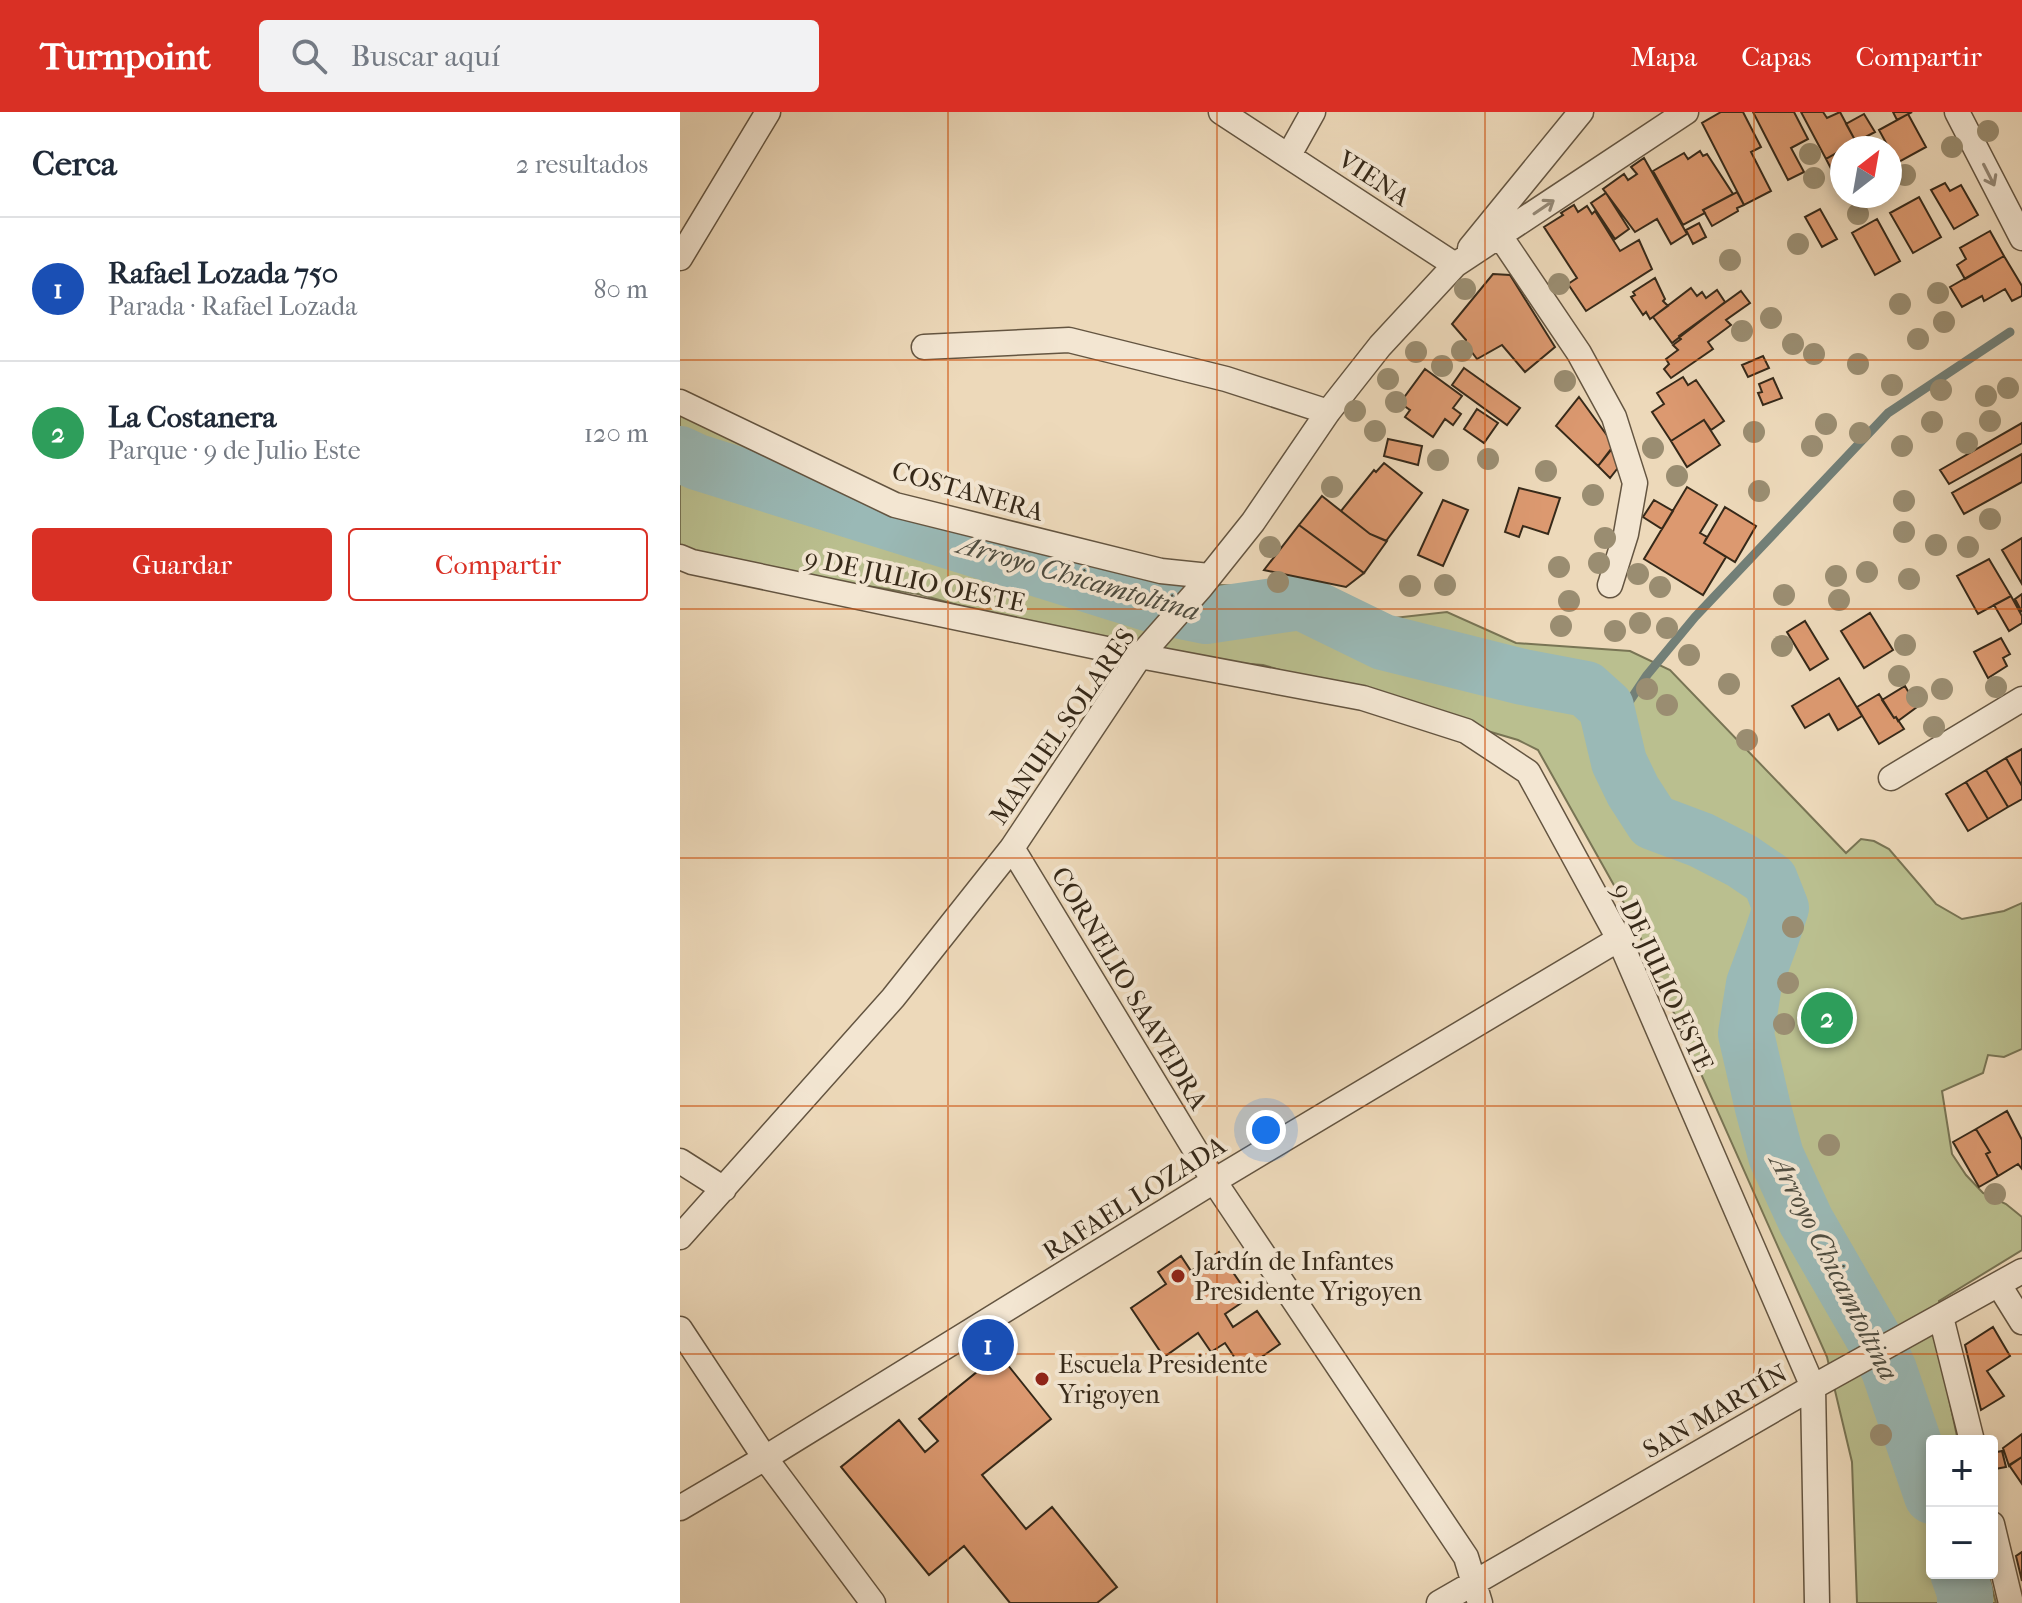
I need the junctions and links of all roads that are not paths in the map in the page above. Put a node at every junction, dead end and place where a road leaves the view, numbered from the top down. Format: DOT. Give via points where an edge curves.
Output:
graph roads {
  1 [pos="768,112"];
  2 [pos="1221,112"];
  3 [pos="1313,112"];
  4 [pos="1581,112"];
  5 [pos="1686,112"];
  6 [pos="1957,112"];
  7 [pos="1289,155"];
  8 [pos="1500,236"];
  9 [pos="2022,238"];
  10 [pos="680,258"];
  11 [pos="1455,265"];
  12 [pos="924,347"];
  13 [pos="680,402"];
  14 [pos="1328,412"];
  15 [pos="680,557"];
  16 [pos="1205,582"];
  17 [pos="1610,585"];
  18 [pos="1144,651"];
  19 [pos="2022,699"];
  20 [pos="1891,778"];
  21 [pos="1012,848"];
  22 [pos="1619,939"];
  23 [pos="680,1161"];
  24 [pos="1214,1181"];
  25 [pos="724,1189"];
  26 [pos="680,1237"];
  27 [pos="2022,1271"];
  28 [pos="1999,1285"];
  29 [pos="1934,1321"];
  30 [pos="2022,1322"];
  31 [pos="680,1329"];
  32 [pos="1819,1384"];
  33 [pos="1970,1435"];
  34 [pos="765,1458"];
  35 [pos="680,1508"];
  36 [pos="1998,1549"];
  37 [pos="1477,1592"];
  38 [pos="873,1603"];
  39 [pos="1439,1603"];
  40 [pos="1817,1603"];
  41 [pos="2011,1603"];
  1 -- 10 [label="street"];
  2 -- 7 [label="street, VIENA"];
  3 -- 7 [label="street"];
  4 -- 11 [label="street"];
  8 -- 5 [label="street, MANUEL SOLARES, one-way"];
  6 -- 9 [label="street, one-way"];
  7 -- 11 [label="street, VIENA"];
  8 -- 11 [label="street, MANUEL SOLARES"];
  8 -- 17 [label="street" via="1593,378 1614,417 1635,483"];
  11 -- 14 [label="street, MANUEL SOLARES"];
  12 -- 14 [label="street" via="1069,340 1226,379"];
  13 -- 16 [label="street, COSTANERA" via="895,505"];
  14 -- 16 [label="street, MANUEL SOLARES"];
  15 -- 18 [label="street, 9 DE JULIO OESTE"];
  16 -- 18 [label="street, MANUEL SOLARES"];
  18 -- 21 [label="street, MANUEL SOLARES"];
  18 -- 22 [label="street, 9 DE JULIO ESTE" via="1363,698 1466,731 1528,772"];
  19 -- 20 [label="street"];
  21 -- 24 [label="street, CORNELIO SAAVEDRA"];
  21 -- 25 [label="street, MANUEL SOLARES" via="893,998"];
  22 -- 24 [label="street, RAFAEL LOZADA"];
  22 -- 32 [label="street, 9 DE JULIO ESTE"];
  23 -- 25 [label="street"];
  24 -- 34 [label="street, RAFAEL LOZADA"];
  24 -- 37 [label="street, CORNELIO SAAVEDRA" via="1466,1557"];
  25 -- 26 [label="street, MANUEL SOLARES"];
  27 -- 28 [label="street, SAN MARTÍN"];
  28 -- 29 [label="street, SAN MARTÍN"];
  28 -- 30 [label="street"];
  29 -- 32 [label="street, SAN MARTÍN"];
  29 -- 33 [label="street"];
  31 -- 34 [label="street"];
  32 -- 37 [label="street, SAN MARTÍN"];
  32 -- 40 [label="street, 9 DE JULIO ESTE"];
  34 -- 35 [label="street, RAFAEL LOZADA"];
  34 -- 38 [label="street"];
  36 -- 41 [label="street"];
  37 -- 39 [label="street, SAN MARTÍN"];
}
